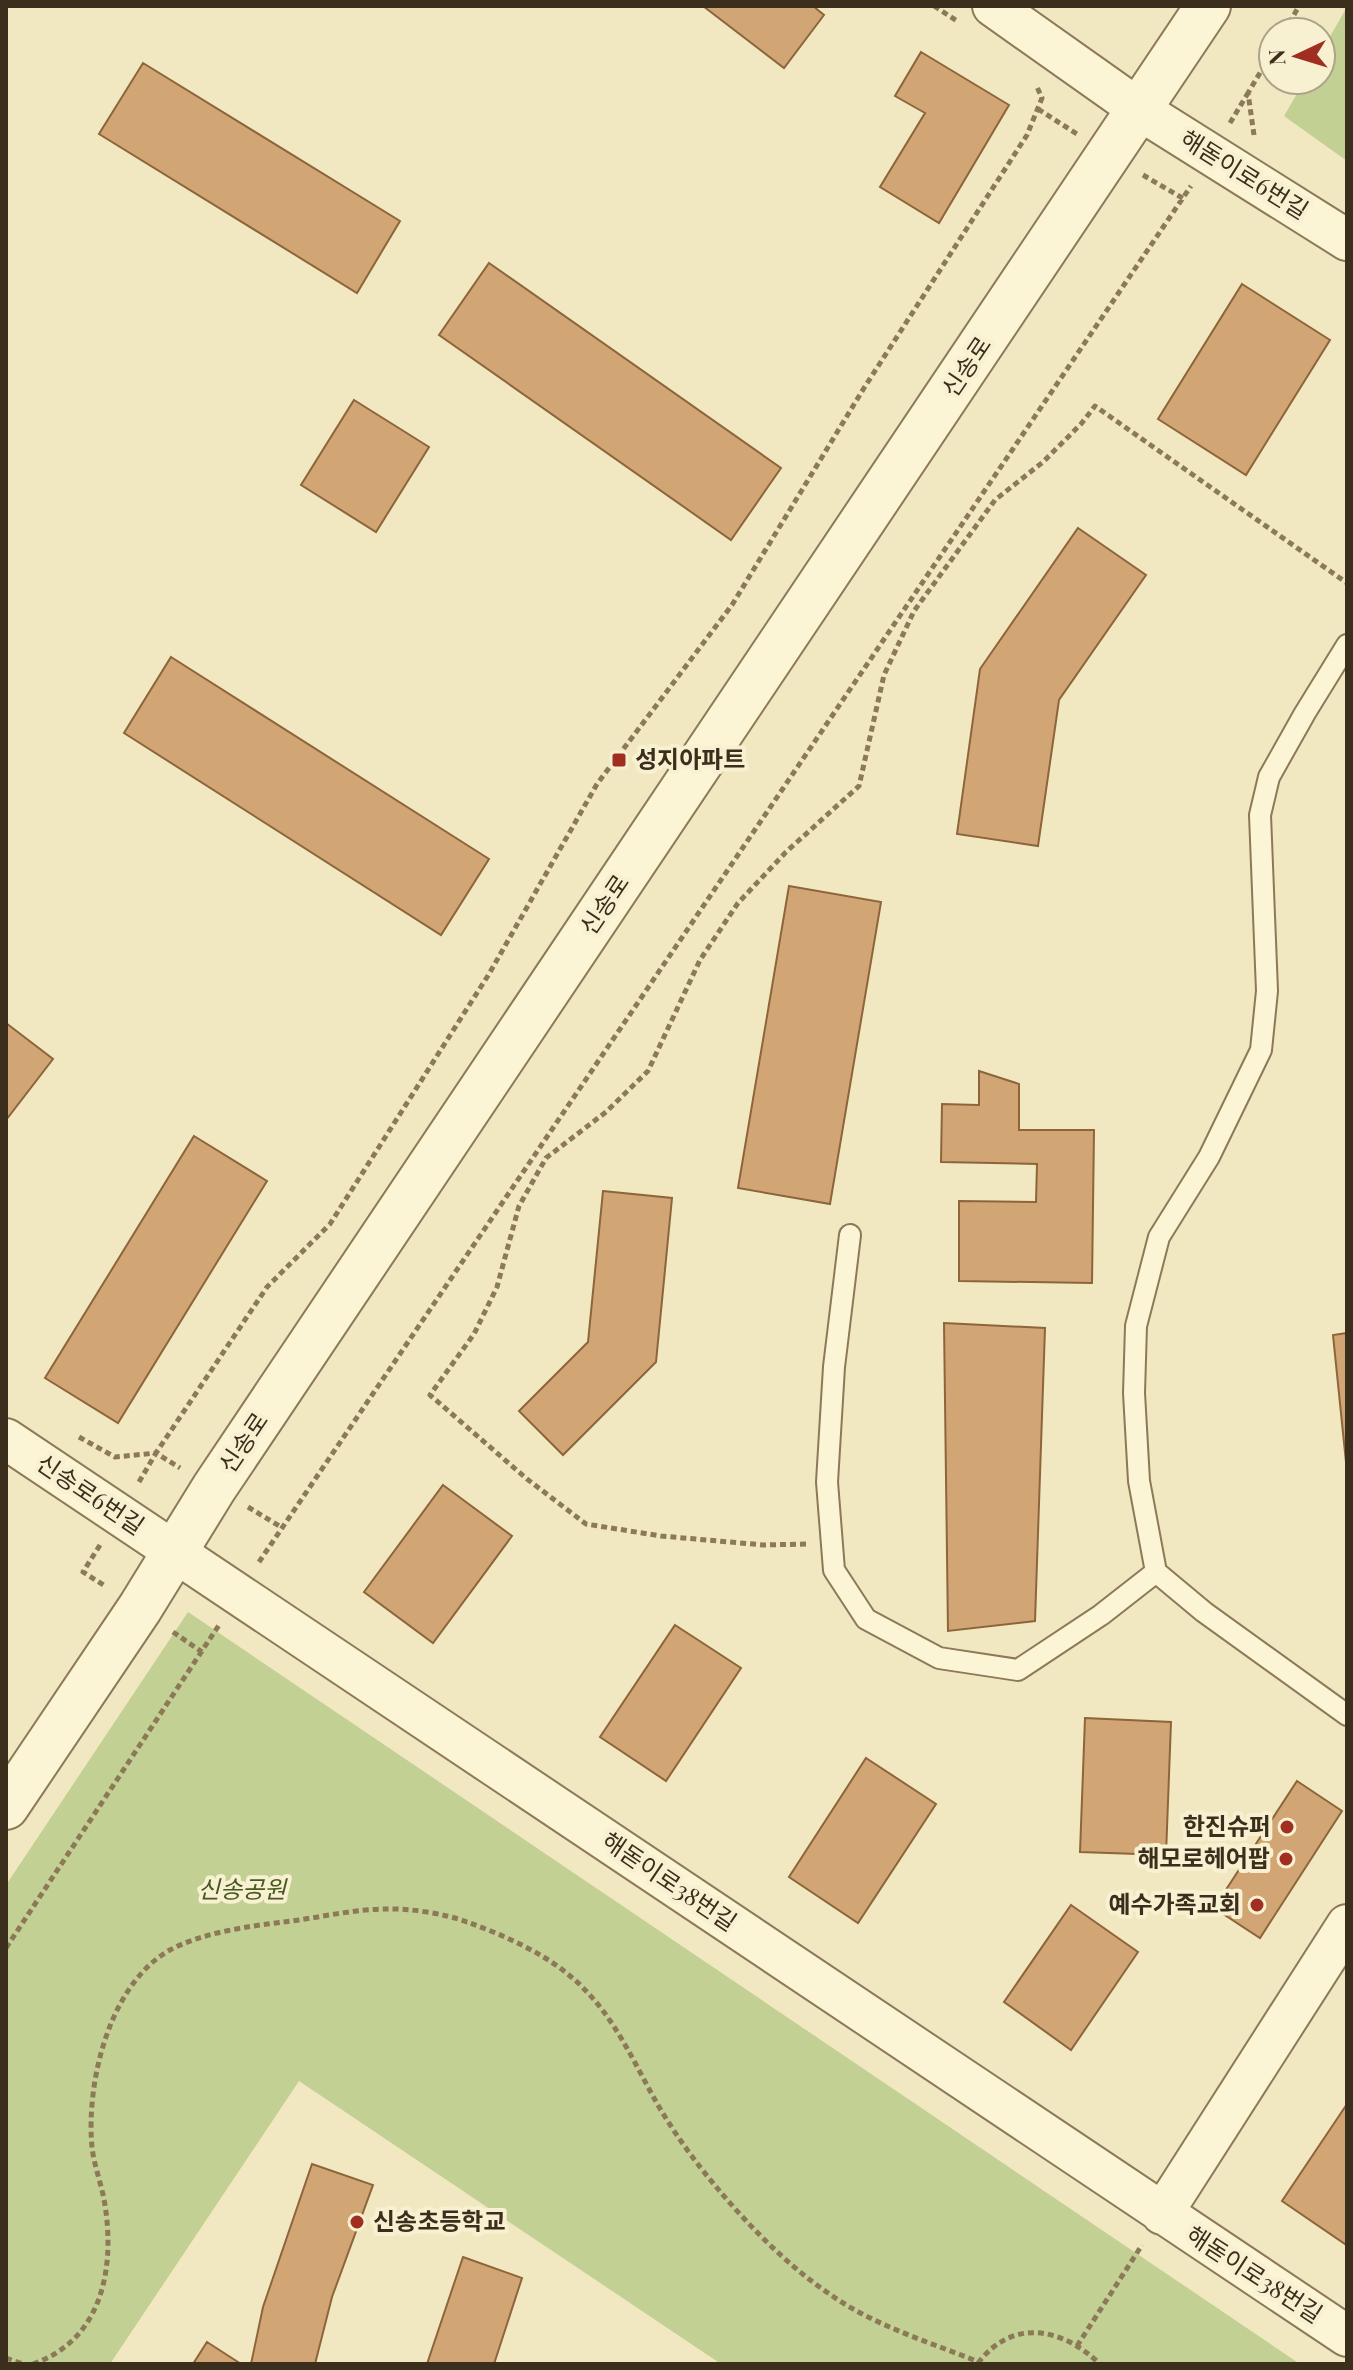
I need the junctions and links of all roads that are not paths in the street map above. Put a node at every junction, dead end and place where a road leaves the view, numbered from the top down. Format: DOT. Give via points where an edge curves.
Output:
graph roads {
  1 [pos="1208,6"];
  2 [pos="977,14"];
  3 [pos="1140,110"];
  4 [pos="1347,240"];
  5 [pos="1347,645"];
  6 [pos="850,1235"];
  7 [pos="6,1439"];
  8 [pos="175,1551"];
  9 [pos="1156,1572"];
  10 [pos="1347,1715"];
  11 [pos="6,1807"];
  12 [pos="1347,1925"];
  13 [pos="1162,2214"];
  14 [pos="1347,2336"];
  1 -- 3 [label="street, 신송로"];
  2 -- 3 [label="street"];
  3 -- 4 [label="street, 해돋이로6번길"];
  3 -- 8 [label="street, 신송로"];
  5 -- 9 [label="lane" via="1269,777 1260,815 1267,991 1261,1050 1209,1157 1159,1237 1136,1326 1139,1481"];
  6 -- 9 [label="lane" via="827,1482 834,1570 866,1619 939,1658 1018,1670"];
  7 -- 8 [label="street, 신송로6번길"];
  8 -- 11 [label="street, 신송로"];
  8 -- 13 [label="street, 해돋이로38번길"];
  9 -- 10 [label="lane"];
  12 -- 13 [label="street, 해돋이로38번길"];
  13 -- 14 [label="street, 해돋이로38번길"];
}
